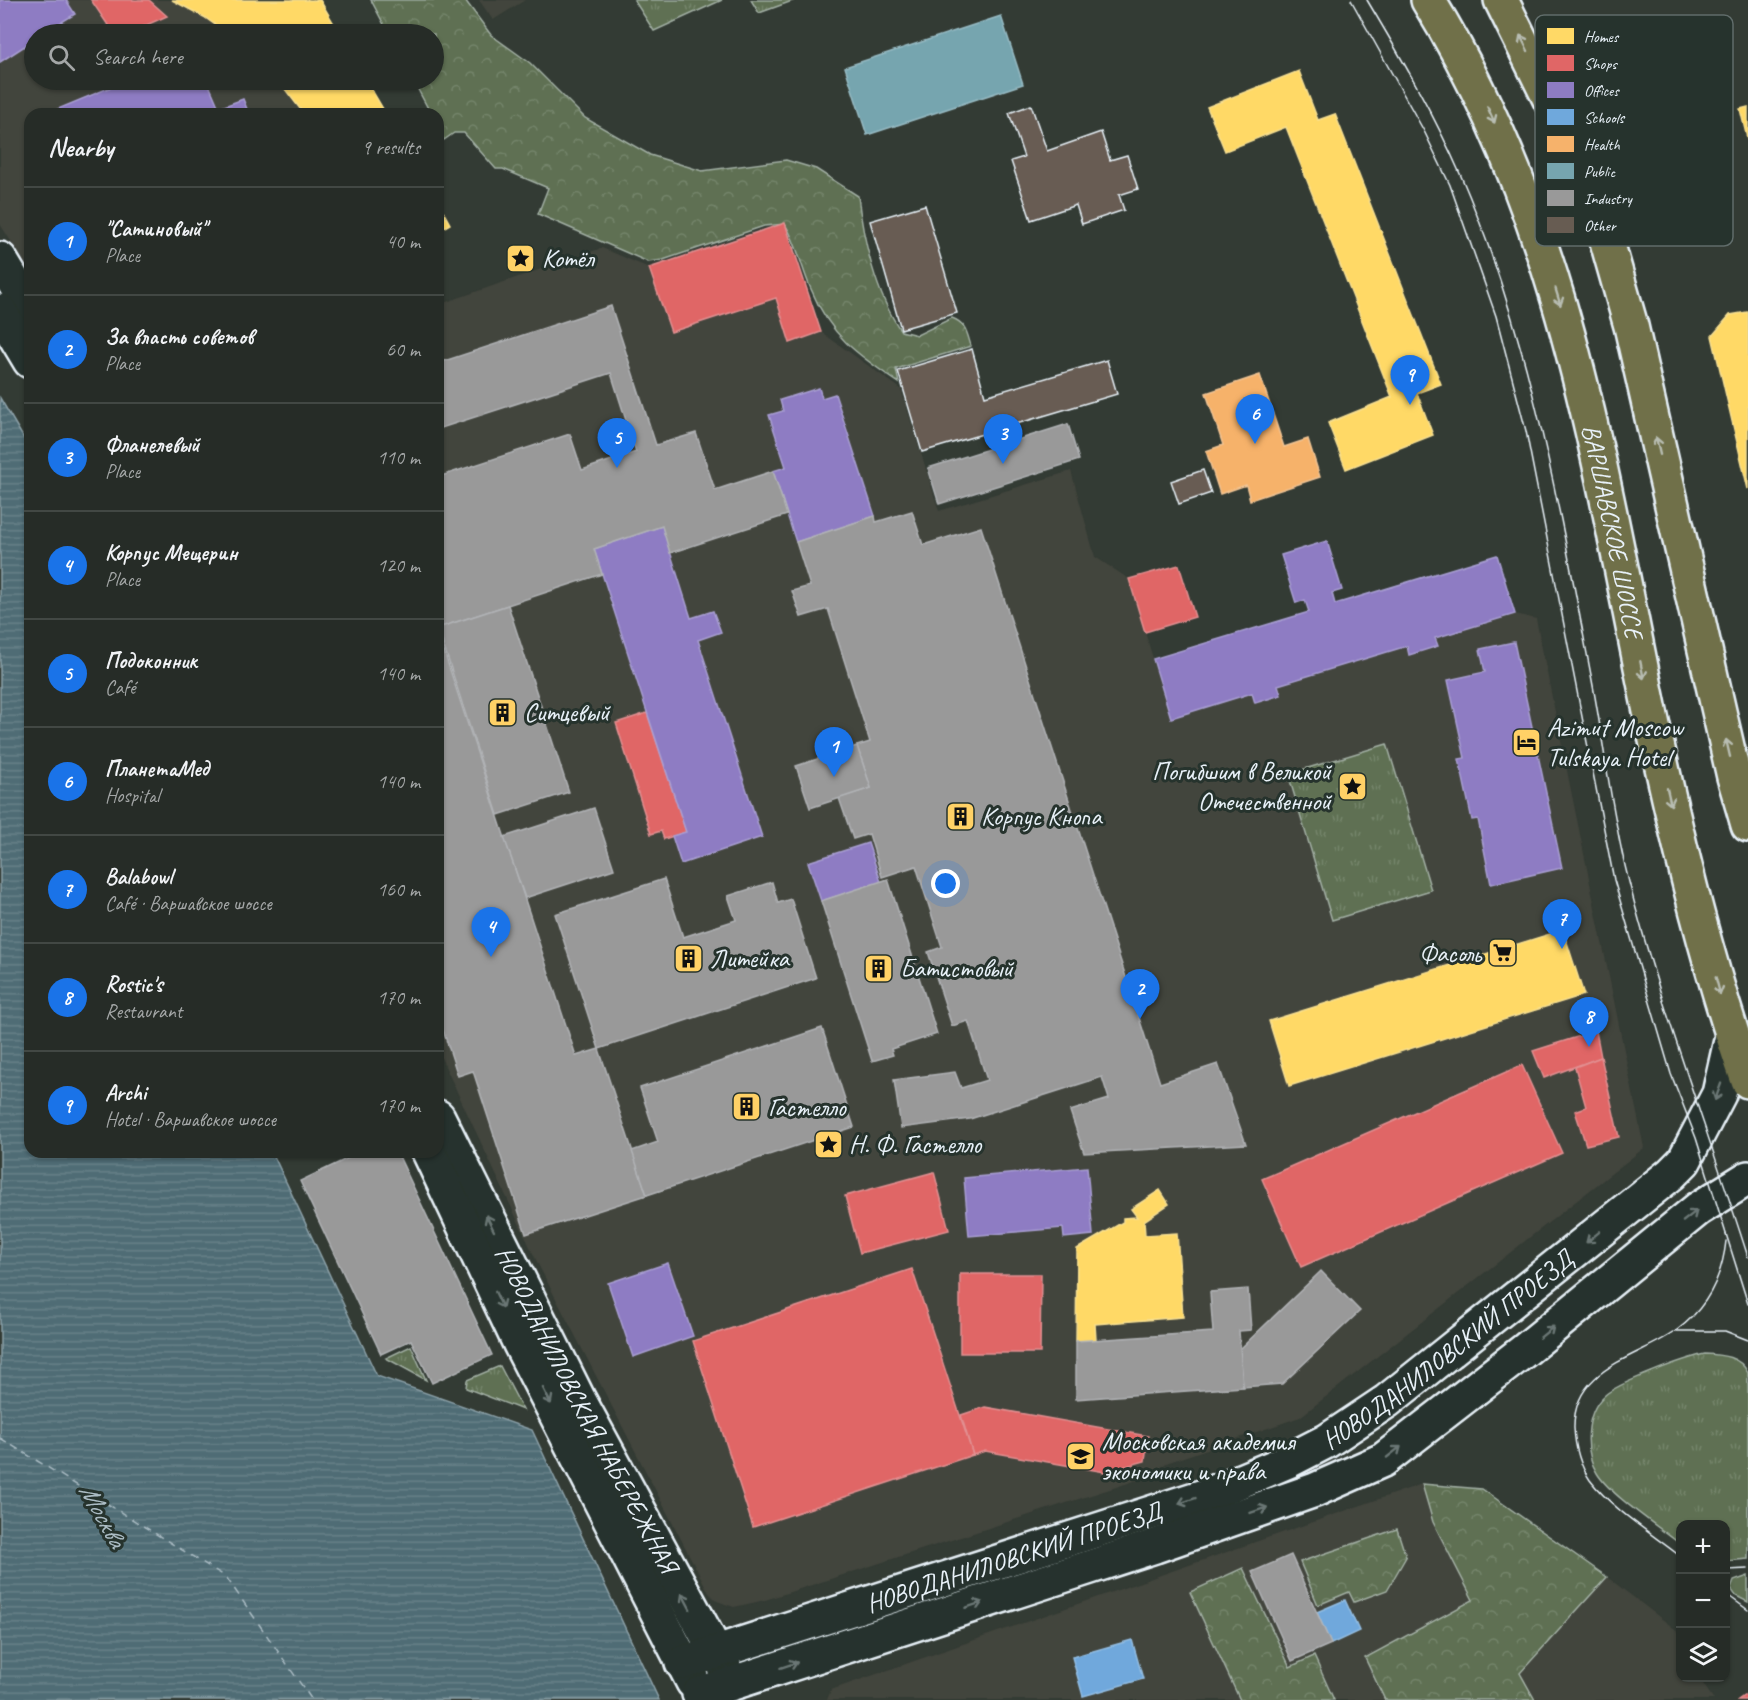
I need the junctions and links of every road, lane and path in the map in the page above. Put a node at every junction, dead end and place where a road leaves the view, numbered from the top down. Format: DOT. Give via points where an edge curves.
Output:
graph roads {
  1 [pos="1428,0"];
  2 [pos="1501,0"];
  3 [pos="1535,69"];
  4 [pos="1535,225"];
  5 [pos="1543,246"];
  6 [pos="1608,246"];
  7 [pos="0,259"];
  8 [pos="24,299"];
  9 [pos="0,311"];
  10 [pos="24,351"];
  11 [pos="1748,825"];
  12 [pos="1732,1036"];
  13 [pos="1748,1081"];
  14 [pos="444,1130"];
  15 [pos="432,1158"];
  16 [pos="1748,1178"];
  17 [pos="716,1651"];
  18 [pos="682,1663"];
  19 [pos="737,1692"];
  20 [pos="700,1697"];
  1 -- 4 [label="main road, ВАРШАВСКОЕ ШОССЕ, one-way" via="1483,96"];
  3 -- 2 [label="main road, one-way"];
  5 -- 12 [label="main road, ВАРШАВСКОЕ ШОССЕ, one-way" via="1573,347 1656,740"];
  11 -- 6 [label="main road, one-way" via="1631,326"];
  7 -- 8 [label="street"];
  9 -- 10 [label="street"];
  12 -- 13 [label="main road, ВАРШАВСКОЕ ШОССЕ"];
  12 -- 17 [label="street, НОВОДАНИЛОВСКИЙ ПРОЕЗД, one-way" via="1719,1094 1684,1161 1406,1387 1327,1441 1278,1466 1103,1530"];
  17 -- 14 [label="street, НОВОДАНИЛОВСКАЯ НАБЕРЕЖНАЯ, one-way" via="578,1398"];
  15 -- 18 [label="street, НОВОДАНИЛОВСКАЯ НАБЕРЕЖНАЯ, one-way" via="520,1344"];
  19 -- 16 [label="street, НОВОДАНИЛОВСКИЙ ПРОЕЗД, one-way" via="1315,1490 1383,1460 1698,1209"];
  17 -- 18 [label="street, НОВОДАНИЛОВСКИЙ ПРОЕЗД"];
  17 -- 19 [label="street, НОВОДАНИЛОВСКАЯ НАБЕРЕЖНАЯ"];
  18 -- 20 [label="street, НОВОДАНИЛОВСКАЯ НАБЕРЕЖНАЯ"];
  19 -- 20 [label="street, НОВОДАНИЛОВСКИЙ ПРОЕЗД"];
}
